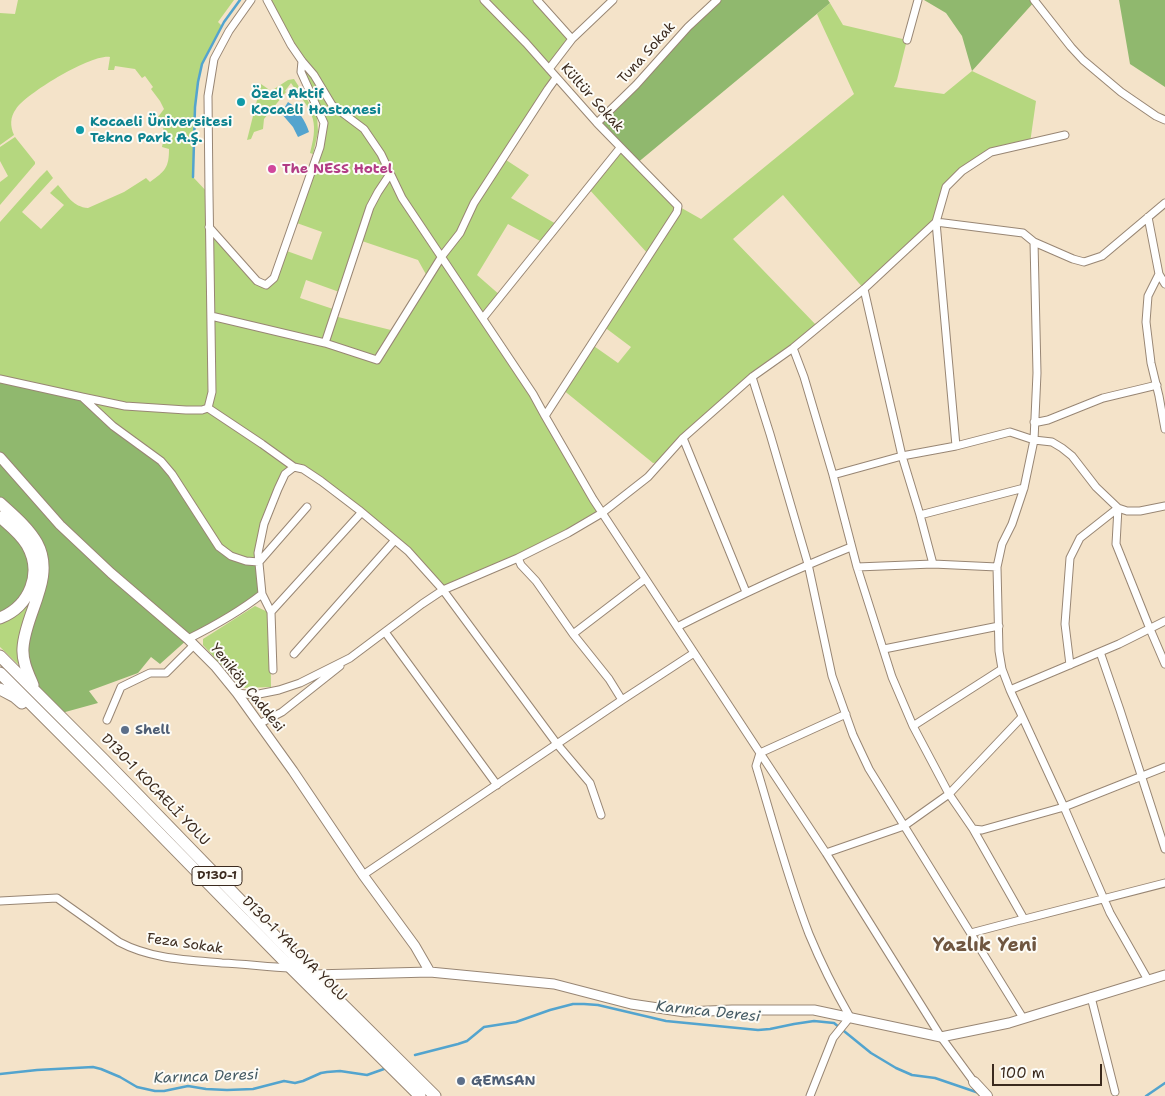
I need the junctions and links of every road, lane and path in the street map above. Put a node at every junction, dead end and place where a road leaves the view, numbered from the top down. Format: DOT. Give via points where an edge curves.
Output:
graph roads {
  1 [pos="251,0"];
  2 [pos="267,0"];
  3 [pos="484,0"];
  4 [pos="537,0"];
  5 [pos="613,0"];
  6 [pos="717,0"];
  7 [pos="918,0"];
  8 [pos="1034,0"];
  9 [pos="572,40"];
  10 [pos="907,40"];
  11 [pos="302,61"];
  12 [pos="549,69"];
  13 [pos="556,78"];
  14 [pos="1165,120"];
  15 [pos="597,124"];
  16 [pos="1065,134"];
  17 [pos="620,148"];
  18 [pos="390,174"];
  19 [pos="1165,203"];
  20 [pos="1148,217"];
  21 [pos="936,222"];
  22 [pos="209,227"];
  23 [pos="1034,242"];
  24 [pos="442,256"];
  25 [pos="1159,274"];
  26 [pos="1165,284"];
  27 [pos="864,289"];
  28 [pos="211,316"];
  29 [pos="483,318"];
  30 [pos="325,343"];
  31 [pos="794,348"];
  32 [pos="752,377"];
  33 [pos="0,380"];
  34 [pos="1156,386"];
  35 [pos="82,396"];
  36 [pos="208,408"];
  37 [pos="545,416"];
  38 [pos="1034,422"];
  39 [pos="1165,429"];
  40 [pos="683,438"];
  41 [pos="1034,440"];
  42 [pos="956,446"];
  43 [pos="902,456"];
  44 [pos="0,457"];
  45 [pos="294,467"];
  46 [pos="833,475"];
  47 [pos="1024,488"];
  48 [pos="0,503"];
  49 [pos="1165,506"];
  50 [pos="307,508"];
  51 [pos="1118,508"];
  52 [pos="362,513"];
  53 [pos="602,513"];
  54 [pos="920,515"];
  55 [pos="0,516"];
  56 [pos="395,540"];
  57 [pos="852,547"];
  58 [pos="518,558"];
  59 [pos="259,562"];
  60 [pos="808,564"];
  61 [pos="933,564"];
  62 [pos="857,567"];
  63 [pos="997,567"];
  64 [pos="645,579"];
  65 [pos="443,590"];
  66 [pos="746,592"];
  67 [pos="262,594"];
  68 [pos="271,612"];
  69 [pos="0,618"];
  70 [pos="1165,621"];
  71 [pos="999,626"];
  72 [pos="677,627"];
  73 [pos="1150,629"];
  74 [pos="385,632"];
  75 [pos="573,634"];
  76 [pos="191,642"];
  77 [pos="884,649"];
  78 [pos="1100,652"];
  79 [pos="694,653"];
  80 [pos="294,654"];
  81 [pos="0,656"];
  82 [pos="350,658"];
  83 [pos="1165,664"];
  84 [pos="1070,665"];
  85 [pos="273,670"];
  86 [pos="1002,670"];
  87 [pos="2,680"];
  88 [pos="1010,690"];
  89 [pos="36,691"];
  90 [pos="237,693"];
  91 [pos="622,700"];
  92 [pos="846,714"];
  93 [pos="1022,716"];
  94 [pos="107,720"];
  95 [pos="259,724"];
  96 [pos="913,726"];
  97 [pos="558,744"];
  98 [pos="760,753"];
  99 [pos="1165,767"];
  100 [pos="1141,776"];
  101 [pos="497,785"];
  102 [pos="949,794"];
  103 [pos="1064,807"];
  104 [pos="601,815"];
  105 [pos="904,826"];
  106 [pos="973,829"];
  107 [pos="1165,849"];
  108 [pos="826,853"];
  109 [pos="363,875"];
  110 [pos="1165,883"];
  111 [pos="1104,899"];
  112 [pos="0,901"];
  113 [pos="1018,921"];
  114 [pos="970,933"];
  115 [pos="291,968"];
  116 [pos="430,972"];
  117 [pos="313,975"];
  118 [pos="1165,975"];
  119 [pos="1148,980"];
  120 [pos="1091,998"];
  121 [pos="1023,1018"];
  122 [pos="847,1021"];
  123 [pos="941,1037"];
  124 [pos="974,1082"];
  125 [pos="1115,1092"];
  126 [pos="420,1096"];
  127 [pos="435,1096"];
  128 [pos="810,1096"];
  129 [pos="983,1096"];
  130 [pos="987,1096"];
  1 -- 22 [label="street" via="214,59 208,96"];
  2 -- 11 [label="street"];
  3 -- 12 [label="street, Kültür Sokak"];
  4 -- 9 [label="street"];
  5 -- 9 [label="street"];
  6 -- 15 [label="street, Tuna Sokak"];
  7 -- 10 [label="street"];
  8 -- 14 [label="street" via="1083,60 1121,92"];
  9 -- 12 [label="street"];
  11 -- 18 [label="street" via="332,105 364,129"];
  11 -- 22 [label="street" via="301,72 324,123 320,147 274,278 266,285 257,281"];
  12 -- 13 [label="street, Kültür Sokak"];
  13 -- 15 [label="street, Kültür Sokak"];
  13 -- 24 [label="street" via="474,203 460,233"];
  15 -- 17 [label="street, Kültür Sokak"];
  16 -- 21 [label="street" via="991,152 962,171 946,187"];
  17 -- 29 [label="street"];
  17 -- 37 [label="street, Kültür Sokak" via="678,206 678,212"];
  18 -- 24 [label="street" via="402,198"];
  18 -- 30 [label="street" via="370,207"];
  19 -- 20 [label="street"];
  20 -- 23 [label="street" via="1102,256 1084,262"];
  20 -- 25 [label="street"];
  21 -- 23 [label="street" via="1023,233"];
  21 -- 27 [label="street"];
  21 -- 42 [label="street"];
  22 -- 28 [label="street"];
  23 -- 38 [label="street" via="1037,373"];
  24 -- 29 [label="street"];
  24 -- 30 [label="street" via="377,360"];
  25 -- 26 [label="street"];
  25 -- 34 [label="street" via="1148,296 1146,322"];
  27 -- 31 [label="street"];
  27 -- 43 [label="street"];
  28 -- 30 [label="street"];
  28 -- 36 [label="street" via="212,392"];
  29 -- 37 [label="street"];
  31 -- 32 [label="street"];
  31 -- 46 [label="street"];
  32 -- 40 [label="street"];
  32 -- 60 [label="street"];
  33 -- 35 [label="street"];
  34 -- 38 [label="street" via="1103,398 1048,420"];
  34 -- 39 [label="street"];
  35 -- 36 [label="street" via="124,406 186,410"];
  35 -- 59 [label="street" via="113,426 161,461 219,547 231,556"];
  36 -- 45 [label="street"];
  37 -- 53 [label="street"];
  38 -- 41 [label="street"];
  40 -- 53 [label="street" via="648,477"];
  40 -- 66 [label="street"];
  41 -- 42 [label="street" via="1010,432"];
  41 -- 47 [label="street"];
  41 -- 51 [label="street" via="1052,442 1072,456 1096,487"];
  42 -- 43 [label="street"];
  43 -- 46 [label="street"];
  43 -- 54 [label="street"];
  44 -- 76 [label="street, Yeniköy Caddesi" via="60,525"];
  45 -- 52 [label="street" via="321,481"];
  45 -- 59 [label="street" via="278,489 264,524"];
  46 -- 57 [label="street"];
  47 -- 54 [label="street"];
  47 -- 63 [label="street" via="1002,544"];
  48 -- 89 [label="highway" via="29,531 38,544 42,560 40,590 23,647 26,670"];
  49 -- 51 [label="street" via="1140,511"];
  50 -- 59 [label="street"];
  51 -- 73 [label="street" via="1116,544"];
  51 -- 84 [label="street" via="1080,538 1070,558 1065,624"];
  52 -- 56 [label="street"];
  52 -- 68 [label="street"];
  53 -- 58 [label="street"];
  53 -- 64 [label="street"];
  54 -- 61 [label="street"];
  55 -- 69 [label="highway" via="26,544 34,568 34,578 24,600"];
  56 -- 65 [label="street"];
  56 -- 80 [label="street"];
  57 -- 60 [label="street"];
  57 -- 62 [label="street"];
  58 -- 65 [label="street"];
  58 -- 75 [label="street"];
  59 -- 67 [label="street"];
  60 -- 66 [label="street"];
  60 -- 92 [label="street" via="832,676"];
  61 -- 62 [label="street"];
  61 -- 63 [label="street"];
  62 -- 77 [label="street"];
  63 -- 71 [label="street"];
  64 -- 72 [label="street"];
  64 -- 75 [label="street"];
  65 -- 74 [label="street"];
  65 -- 97 [label="street"];
  66 -- 72 [label="street"];
  67 -- 68 [label="street"];
  67 -- 76 [label="street"];
  68 -- 85 [label="street"];
  70 -- 73 [label="street"];
  71 -- 77 [label="street"];
  71 -- 86 [label="street"];
  72 -- 79 [label="street"];
  73 -- 78 [label="street"];
  73 -- 83 [label="street"];
  74 -- 82 [label="street"];
  74 -- 101 [label="street"];
  75 -- 91 [label="street"];
  76 -- 90 [label="street, Yeniköy Caddesi"];
  76 -- 94 [label="street" via="166,673 150,673 121,687"];
  77 -- 96 [label="street"];
  78 -- 84 [label="street"];
  78 -- 100 [label="street"];
  79 -- 91 [label="street"];
  79 -- 98 [label="street"];
  81 -- 89 [label="highway, D130-1 KOCAELİ YOLU / D130-1"];
  82 -- 90 [label="street" via="279,690 254,695"];
  82 -- 95 [label="street" via="282,712"];
  84 -- 88 [label="street"];
  86 -- 88 [label="street"];
  86 -- 96 [label="street"];
  87 -- 115 [label="highway, D130-1 YALOVA YOLU / D130-1" via="74,748"];
  88 -- 93 [label="street"];
  89 -- 117 [label="highway, D130-1 KOCAELİ YOLU / D130-1"];
  90 -- 95 [label="street, Yeniköy Caddesi"];
  91 -- 97 [label="street"];
  92 -- 98 [label="street"];
  92 -- 105 [label="street" via="869,769"];
  93 -- 102 [label="street"];
  93 -- 103 [label="street"];
  95 -- 109 [label="street, Yeniköy Caddesi"];
  96 -- 102 [label="street"];
  97 -- 101 [label="street"];
  97 -- 104 [label="street" via="590,783"];
  98 -- 108 [label="street"];
  98 -- 122 [label="street" via="756,766 795,895"];
  99 -- 100 [label="street"];
  100 -- 103 [label="street"];
  100 -- 107 [label="street"];
  101 -- 109 [label="street"];
  102 -- 105 [label="street"];
  102 -- 106 [label="street"];
  103 -- 106 [label="street" via="982,830"];
  103 -- 111 [label="street"];
  105 -- 108 [label="street"];
  105 -- 114 [label="street"];
  106 -- 113 [label="street" via="1024,920"];
  108 -- 123 [label="street"];
  109 -- 116 [label="street, Yeniköy Caddesi"];
  110 -- 111 [label="street"];
  111 -- 113 [label="street"];
  111 -- 119 [label="street"];
  112 -- 115 [label="street, Feza Sokak" via="57,898 119,942 157,955"];
  113 -- 114 [label="street"];
  114 -- 121 [label="street"];
  115 -- 126 [label="highway, D130-1 YALOVA YOLU / D130-1"];
  116 -- 117 [label="street"];
  116 -- 122 [label="street" via="554,984 631,1004 685,1012 814,1010"];
  117 -- 127 [label="highway, D130-1 KOCAELİ YOLU / D130-1"];
  118 -- 119 [label="street"];
  119 -- 120 [label="street"];
  120 -- 121 [label="street"];
  120 -- 125 [label="street"];
  121 -- 123 [label="street"];
  122 -- 123 [label="street"];
  122 -- 128 [label="street" via="833,1038"];
  123 -- 124 [label="street"];
  124 -- 129 [label="main road"];
  124 -- 130 [label="main road"];
}
